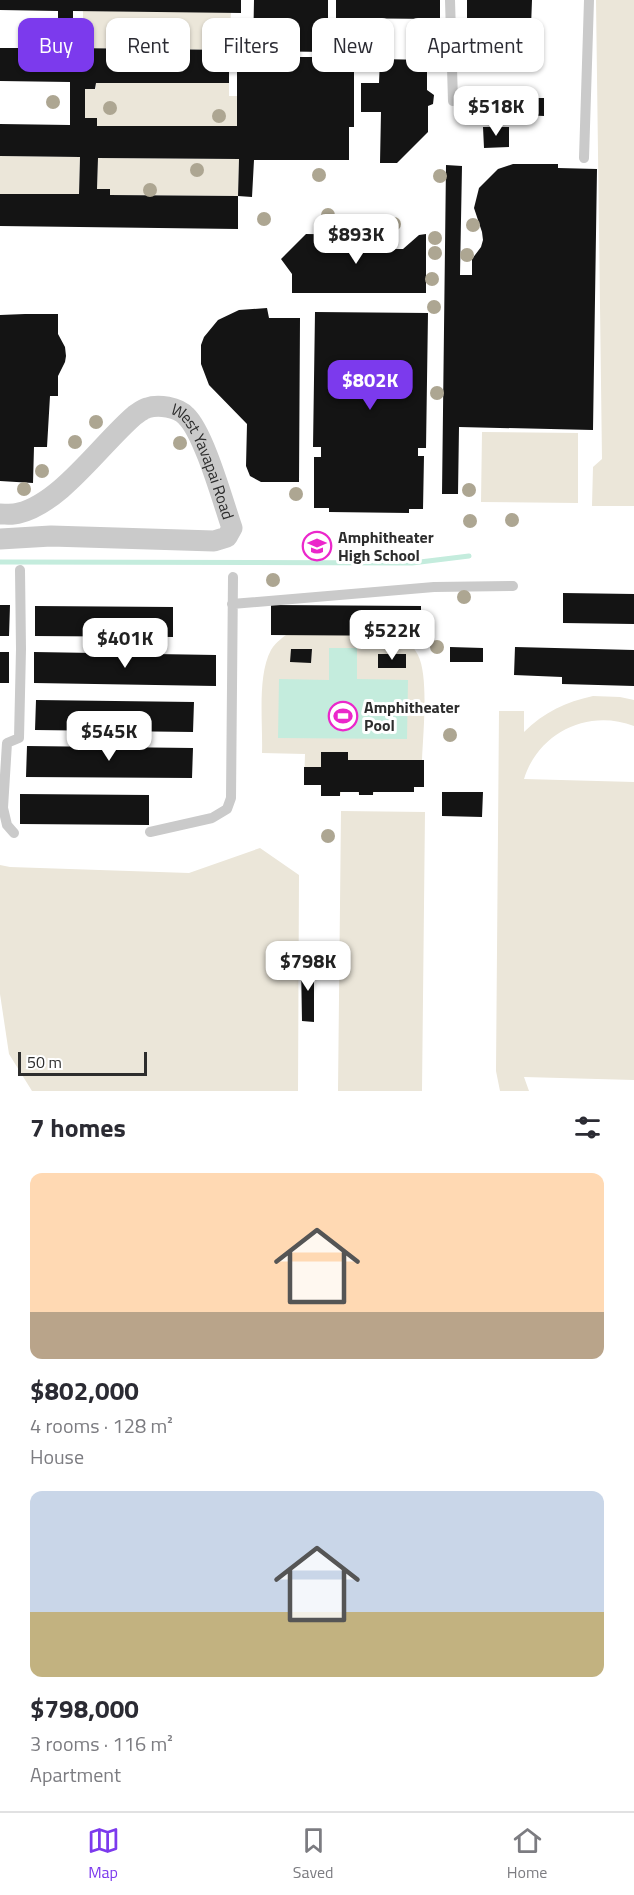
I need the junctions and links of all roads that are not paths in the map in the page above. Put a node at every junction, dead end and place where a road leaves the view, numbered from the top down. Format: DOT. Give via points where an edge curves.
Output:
graph roads {
  1 [pos="450,0"];
  2 [pos="589,0"];
  3 [pos="453,100"];
  4 [pos="584,158"];
  5 [pos="0,514"];
  6 [pos="0,539"];
  7 [pos="20,570"];
  8 [pos="233,577"];
  9 [pos="513,586"];
  10 [pos="232,604"];
  11 [pos="150,832"];
  12 [pos="14,833"];
  1 -- 3 [label="lane"];
  2 -- 4 [label="lane"];
  5 -- 6 [label="street, West Yavapai Road" via="17,514 54,496 129,420 146,408 158,406 180,411 193,425 232,528 227,537 214,541 53,536"];
  7 -- 12 [label="lane" via="19,738 7,742 3,808 7,825"];
  8 -- 10 [label="lane"];
  9 -- 10 [label="lane" via="435,587"];
  10 -- 11 [label="lane" via="231,798 226,809 212,818"];
}
